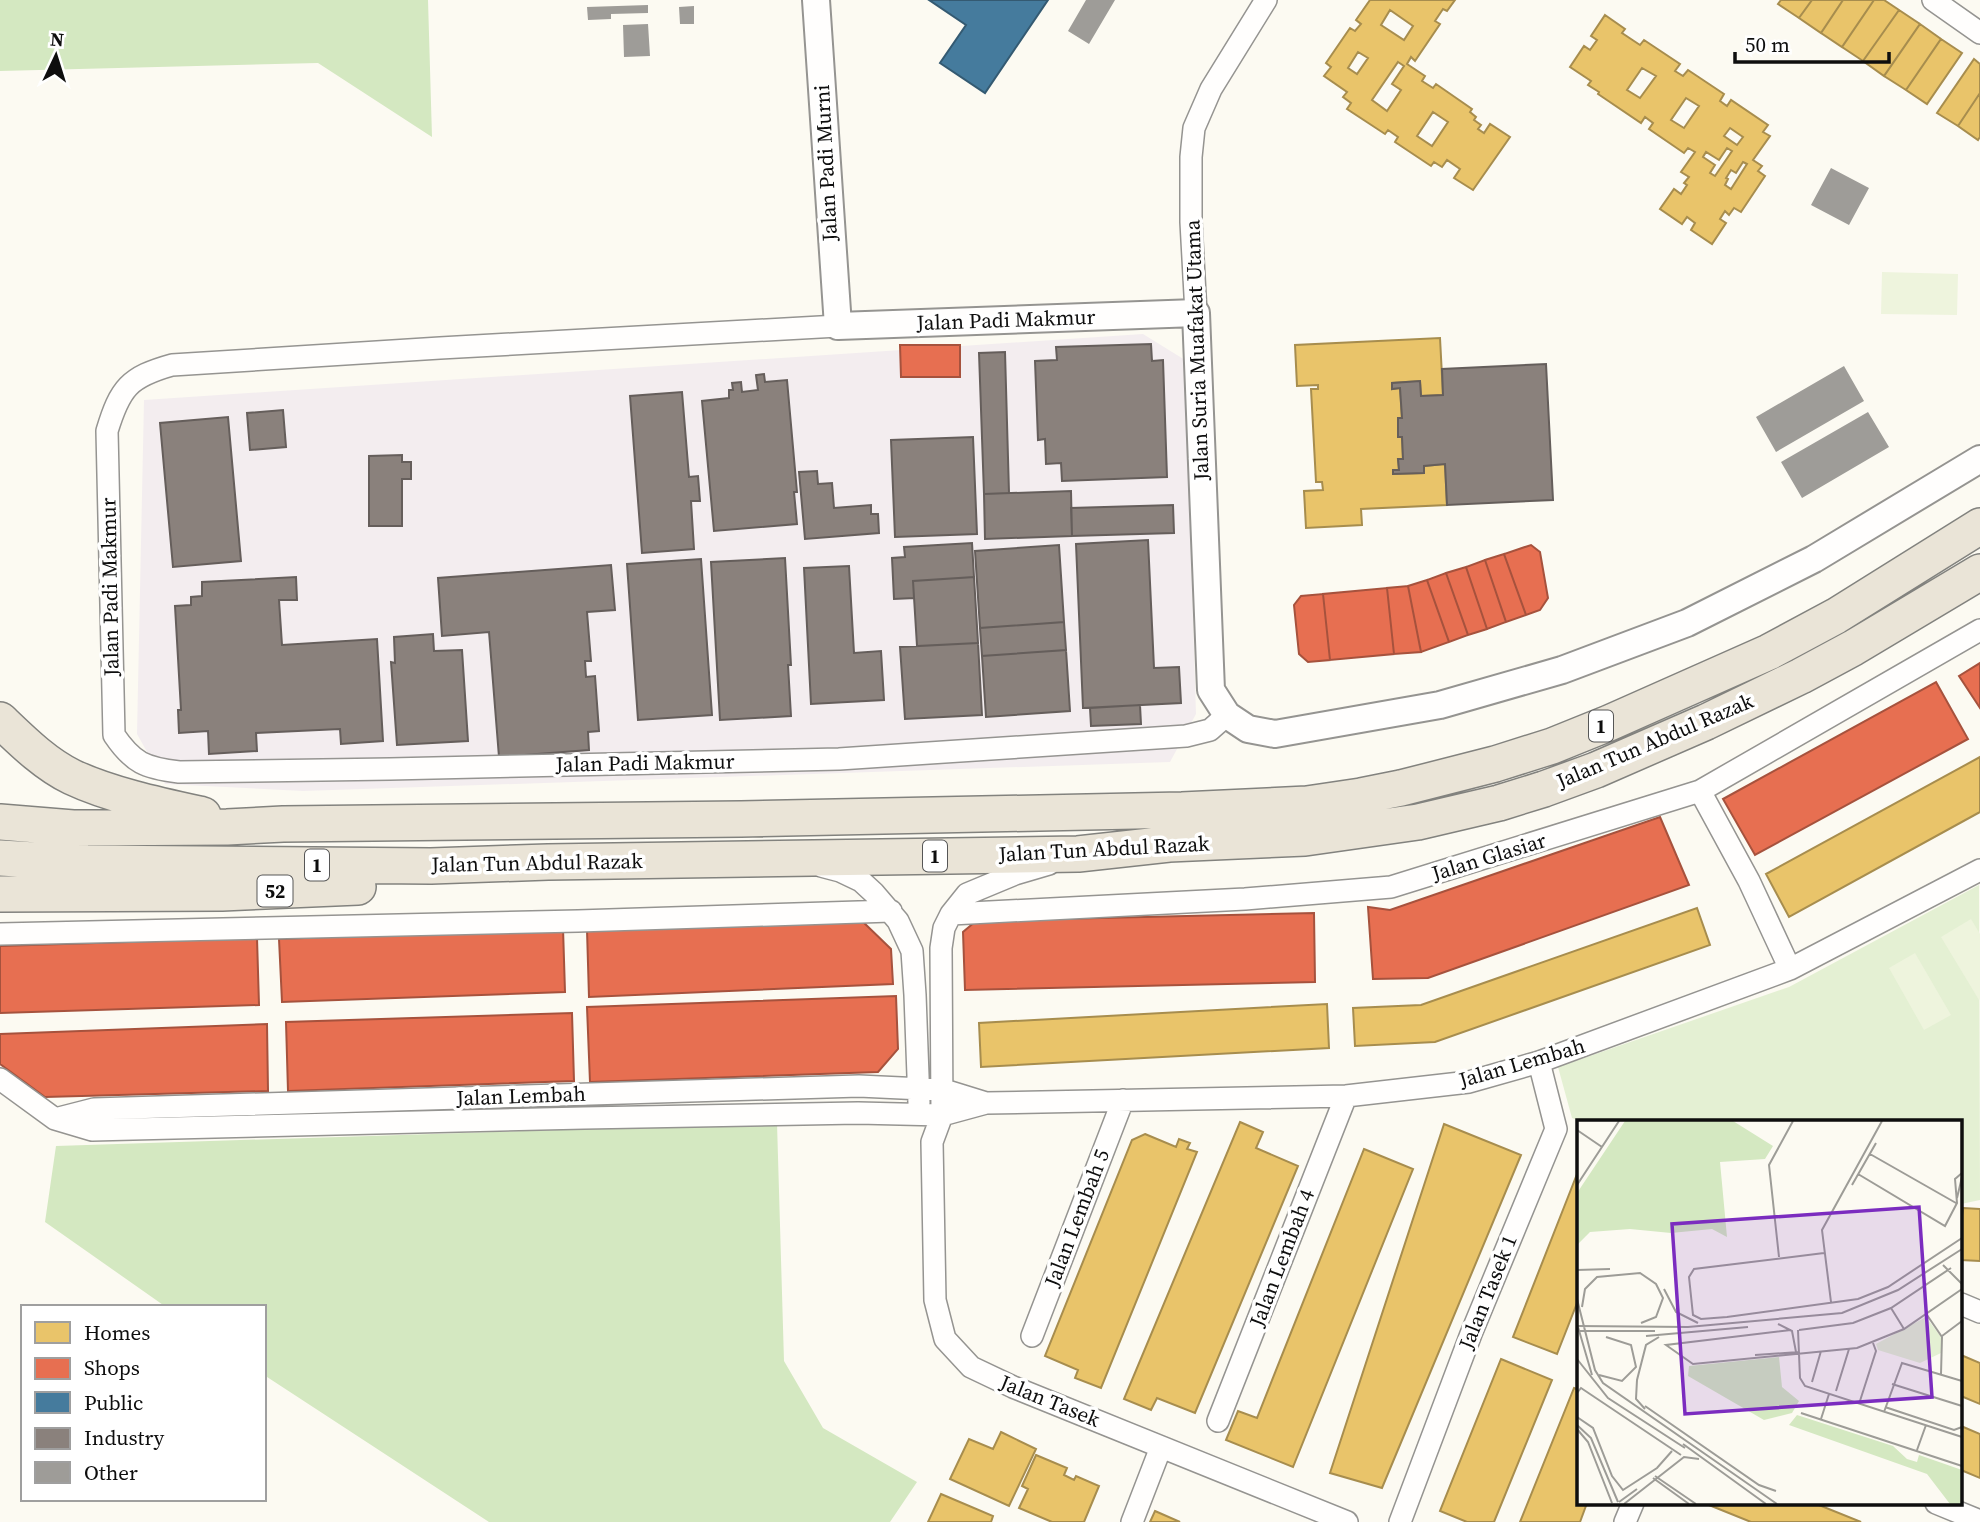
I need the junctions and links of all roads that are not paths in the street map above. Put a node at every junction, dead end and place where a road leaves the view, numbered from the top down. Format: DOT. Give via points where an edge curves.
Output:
graph roads {
  1 [pos="816,0"];
  2 [pos="1266,0"];
  3 [pos="1933,0"];
  4 [pos="1980,33"];
  5 [pos="1196,313"];
  6 [pos="838,326"];
  7 [pos="1980,459"];
  8 [pos="1980,526"];
  9 [pos="1980,572"];
  10 [pos="1980,630"];
  11 [pos="1227,715"];
  12 [pos="0,720"];
  13 [pos="1700,791"];
  14 [pos="0,822"];
  15 [pos="283,824"];
  16 [pos="1078,854"];
  17 [pos="0,858"];
  18 [pos="791,859"];
  19 [pos="548,862"];
  20 [pos="1980,870"];
  21 [pos="0,894"];
  22 [pos="891,911"];
  23 [pos="951,914"];
  24 [pos="0,934"];
  25 [pos="1790,969"];
  26 [pos="1539,1062"];
  27 [pos="0,1079"];
  28 [pos="919,1089"];
  29 [pos="944,1090"];
  30 [pos="583,1094"];
  31 [pos="1346,1096"];
  32 [pos="1122,1100"];
  33 [pos="275,1102"];
  34 [pos="986,1103"];
  35 [pos="918,1115"];
  36 [pos="943,1115"];
  37 [pos="584,1118"];
  38 [pos="55,1119"];
  39 [pos="275,1127"];
  40 [pos="932,1142"];
  41 [pos="1962,1304"];
  42 [pos="1980,1312"];
  43 [pos="1032,1336"];
  44 [pos="1218,1420"];
  45 [pos="1161,1447"];
  46 [pos="1633,1504"];
  47 [pos="1939,1504"];
  48 [pos="1980,1521"];
  49 [pos="1132,1522"];
  50 [pos="1347,1522"];
  51 [pos="1400,1522"];
  52 [pos="1625,1522"];
  1 -- 6 [label="street, Jalan Padi Murni"];
  2 -- 5 [label="street, Jalan Suria Muafakat Utama" via="1211,89 1194,128 1191,222"];
  3 -- 4 [label="street"];
  5 -- 6 [label="street, Jalan Padi Makmur"];
  5 -- 11 [label="street, Jalan Suria Muafakat Utama" via="1211,690"];
  6 -- 11 [label="street, Jalan Padi Makmur" via="172,365 148,372 127,386 107,430 114,735 137,762 162,770 390,769 839,759 1186,736 1210,730"];
  7 -- 11 [label="street" via="1814,559 1699,617 1562,670 1440,705 1275,733 1248,729"];
  8 -- 15 [label="highway, Jalan Tun Abdul Razak / 1" via="1769,652 1609,723 1495,764 1361,796 1307,804 1182,810"];
  9 -- 16 [label="highway, Jalan Tun Abdul Razak / 1" via="1801,676 1596,770 1532,793 1418,822 1305,838 1169,844"];
  10 -- 13 [label="street, Jalan Glasiar"];
  12 -- 15 [label="highway, 1" via="43,758 100,788 218,818"];
  13 -- 23 [label="street, Jalan Glasiar" via="1391,887"];
  13 -- 25 [label="street"];
  14 -- 15 [label="highway" via="73,828"];
  16 -- 18 [label="highway, Jalan Tun Abdul Razak / 1"];
  16 -- 23 [label="street, Jalan Tasek" via="967,894"];
  17 -- 19 [label="highway, Jalan Tun Abdul Razak / 1" via="431,866"];
  18 -- 19 [label="highway, Jalan Tun Abdul Razak / 1"];
  18 -- 22 [label="street, Jalan Tasek" via="861,881"];
  19 -- 21 [label="highway, 52" via="425,883 222,893"];
  20 -- 25 [label="street, Jalan Lembah"];
  22 -- 24 [label="street"];
  22 -- 28 [label="street, Jalan Tasek" via="912,951"];
  23 -- 29 [label="street, Jalan Tasek" via="941,948"];
  25 -- 26 [label="street, Jalan Lembah"];
  26 -- 31 [label="street, Jalan Lembah" via="1469,1082"];
  26 -- 51 [label="street, Jalan Tasek 1" via="1556,1129"];
  27 -- 38 [label="street, Jalan Lembah"];
  28 -- 29 [label="street, Jalan Lembah"];
  28 -- 30 [label="street, Jalan Lembah" via="859,1086"];
  28 -- 35 [label="street, Jalan Tasek"];
  29 -- 34 [label="street, Jalan Lembah"];
  29 -- 36 [label="street, Jalan Tasek"];
  30 -- 33 [label="street, Jalan Lembah"];
  30 -- 37 [label="street"];
  31 -- 32 [label="street, Jalan Lembah"];
  31 -- 44 [label="street, Jalan Lembah 4"];
  32 -- 34 [label="street, Jalan Lembah"];
  32 -- 43 [label="street, Jalan Lembah 5"];
  33 -- 38 [label="street, Jalan Lembah" via="94,1109"];
  33 -- 39 [label="street"];
  34 -- 36 [label="street, Jalan Lembah"];
  35 -- 36 [label="street, Jalan Lembah"];
  35 -- 37 [label="street, Jalan Lembah"];
  35 -- 40 [label="street, Jalan Tasek"];
  36 -- 40 [label="street, Jalan Tasek"];
  37 -- 39 [label="street, Jalan Lembah"];
  38 -- 39 [label="street, Jalan Lembah" via="92,1130"];
  40 -- 45 [label="street, Jalan Tasek" via="935,1300 945,1339 971,1367"];
  41 -- 42 [label="street"];
  45 -- 49 [label="street"];
  45 -- 50 [label="street, Jalan Tasek"];
  46 -- 52 [label="street"];
  47 -- 48 [label="street"];
}
